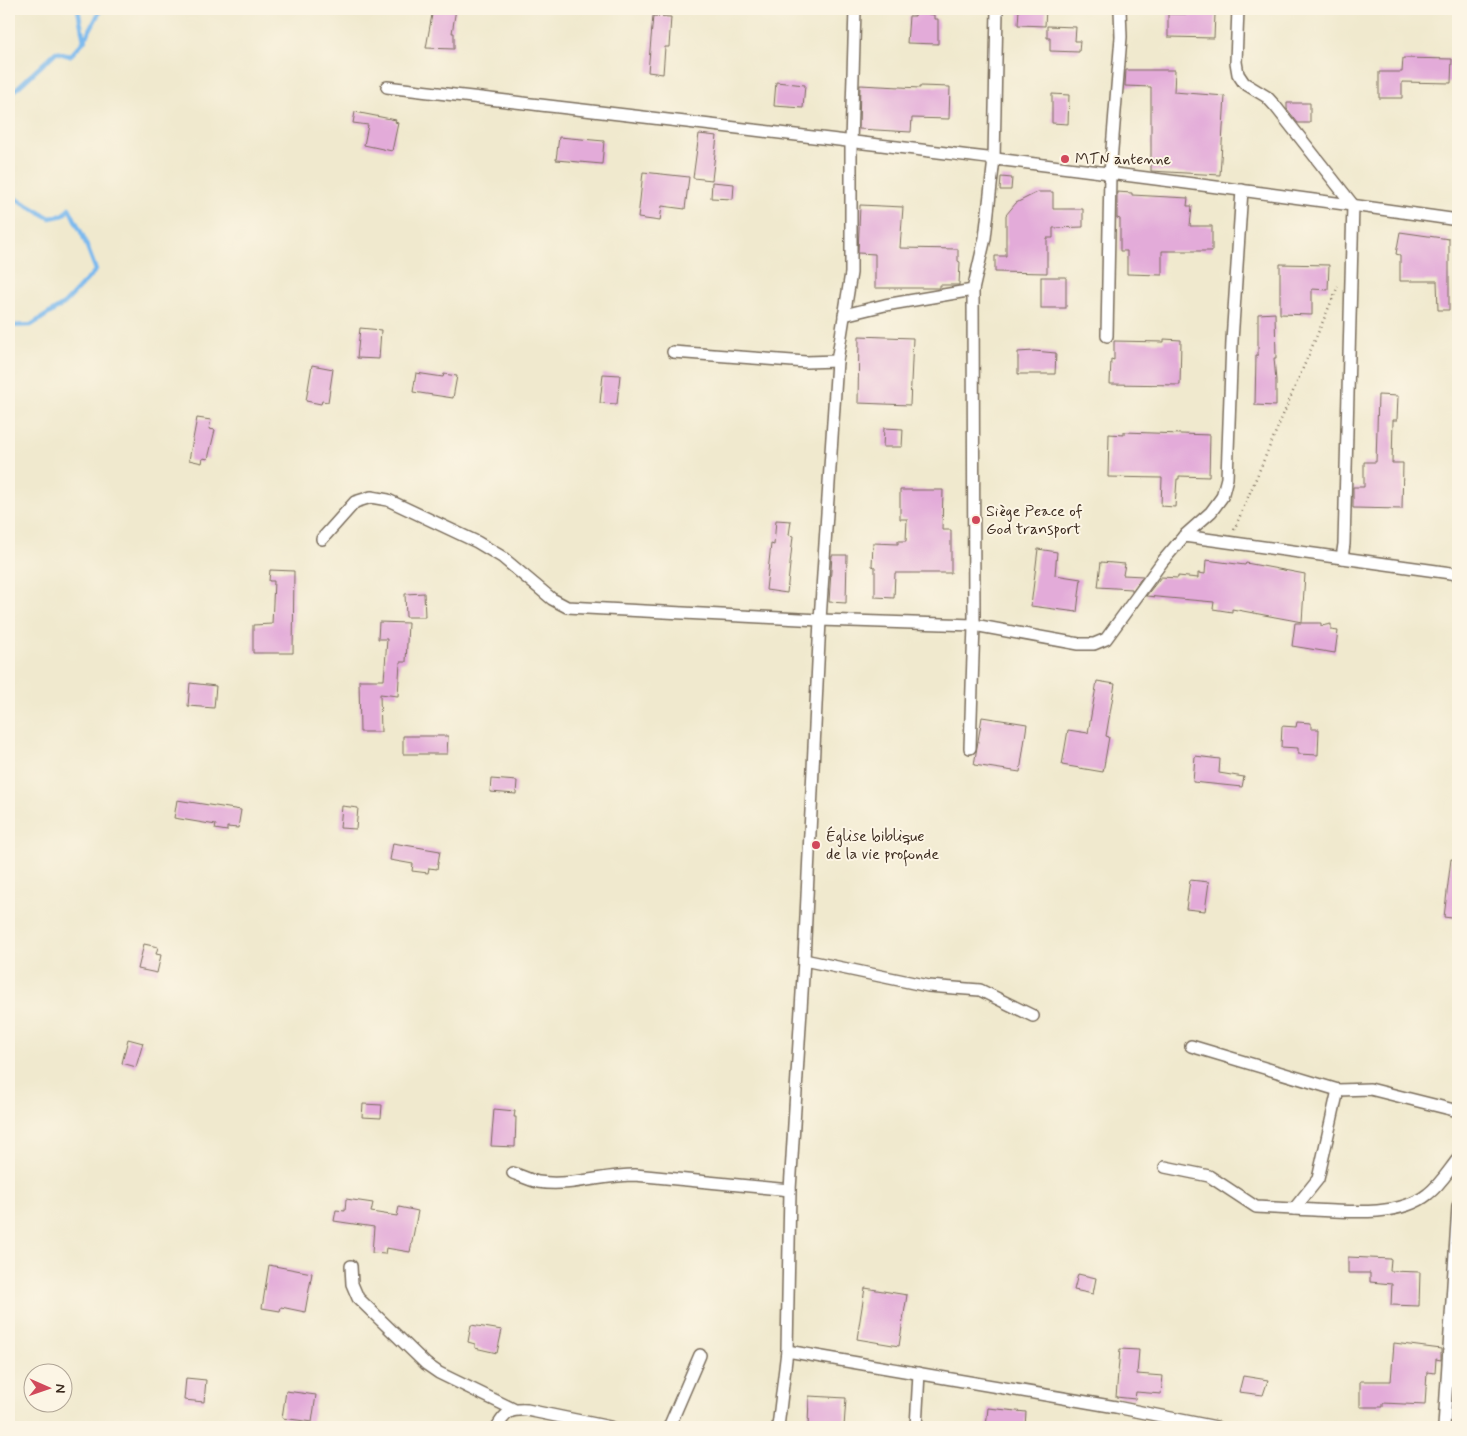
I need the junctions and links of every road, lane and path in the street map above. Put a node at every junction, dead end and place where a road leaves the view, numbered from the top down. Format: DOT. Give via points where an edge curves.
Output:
graph roads {
  1 [pos="855,9"];
  2 [pos="997,9"];
  3 [pos="1120,9"];
  4 [pos="1238,9"];
  5 [pos="387,87"];
  6 [pos="851,142"];
  7 [pos="994,159"];
  8 [pos="1110,174"];
  9 [pos="1242,190"];
  10 [pos="1353,205"];
  11 [pos="1458,220"];
  12 [pos="1339,282"];
  13 [pos="973,290"];
  14 [pos="844,315"];
  15 [pos="1107,336"];
  16 [pos="673,352"];
  17 [pos="837,361"];
  18 [pos="1184,536"];
  19 [pos="322,539"];
  20 [pos="1229,542"];
  21 [pos="1342,558"];
  22 [pos="1458,574"];
  23 [pos="820,620"];
  24 [pos="974,625"];
  25 [pos="970,748"];
  26 [pos="804,960"];
  27 [pos="1033,1016"];
  28 [pos="1191,1046"];
  29 [pos="1338,1090"];
  30 [pos="1458,1111"];
  31 [pos="1458,1159"];
  32 [pos="1165,1167"];
  33 [pos="513,1173"];
  34 [pos="790,1190"];
  35 [pos="1458,1206"];
  36 [pos="1294,1209"];
  37 [pos="351,1266"];
  38 [pos="786,1351"];
  39 [pos="700,1355"];
  40 [pos="919,1373"];
  41 [pos="514,1409"];
  42 [pos="497,1427"];
  43 [pos="610,1427"];
  44 [pos="669,1427"];
  45 [pos="778,1427"];
  46 [pos="916,1427"];
  47 [pos="1216,1427"];
  48 [pos="1444,1427"];
  1 -- 6 [label="street"];
  2 -- 7 [label="street"];
  3 -- 8 [label="street" via="1120,54"];
  4 -- 10 [label="street" via="1238,74 1244,83 1267,97 1276,107"];
  5 -- 6 [label="street"];
  6 -- 7 [label="street"];
  6 -- 14 [label="street" via="850,274"];
  7 -- 8 [label="street"];
  7 -- 13 [label="street" via="985,238"];
  8 -- 9 [label="street"];
  8 -- 15 [label="street"];
  9 -- 10 [label="street"];
  9 -- 18 [label="street" via="1227,478 1222,496 1211,512"];
  10 -- 11 [label="street"];
  10 -- 21 [label="street"];
  12 -- 20 [label="path"];
  13 -- 14 [label="street"];
  13 -- 24 [label="street"];
  14 -- 17 [label="street"];
  16 -- 17 [label="street" via="806,362"];
  17 -- 23 [label="street"];
  18 -- 20 [label="street"];
  18 -- 24 [label="street" via="1106,639 1094,644 1079,644"];
  19 -- 23 [label="street" via="355,502 371,497 388,500 477,542 567,607"];
  20 -- 21 [label="street"];
  21 -- 22 [label="street"];
  23 -- 24 [label="street"];
  23 -- 26 [label="street"];
  24 -- 25 [label="street"];
  26 -- 27 [label="street" via="928,986 980,990"];
  26 -- 34 [label="street"];
  28 -- 29 [label="street"];
  29 -- 30 [label="street" via="1370,1089"];
  29 -- 36 [label="street" via="1318,1179"];
  31 -- 36 [label="street" via="1429,1193 1408,1206 1382,1211"];
  32 -- 36 [label="street" via="1209,1176 1256,1207"];
  33 -- 34 [label="street" via="537,1182 563,1183 615,1175"];
  34 -- 38 [label="street"];
  35 -- 48 [label="street"];
  37 -- 41 [label="street" via="352,1284 358,1298 426,1364"];
  38 -- 40 [label="street"];
  38 -- 45 [label="street"];
  39 -- 44 [label="street"];
  40 -- 46 [label="street"];
  40 -- 47 [label="street"];
  41 -- 42 [label="street" via="503,1416"];
  41 -- 43 [label="street"];
}
